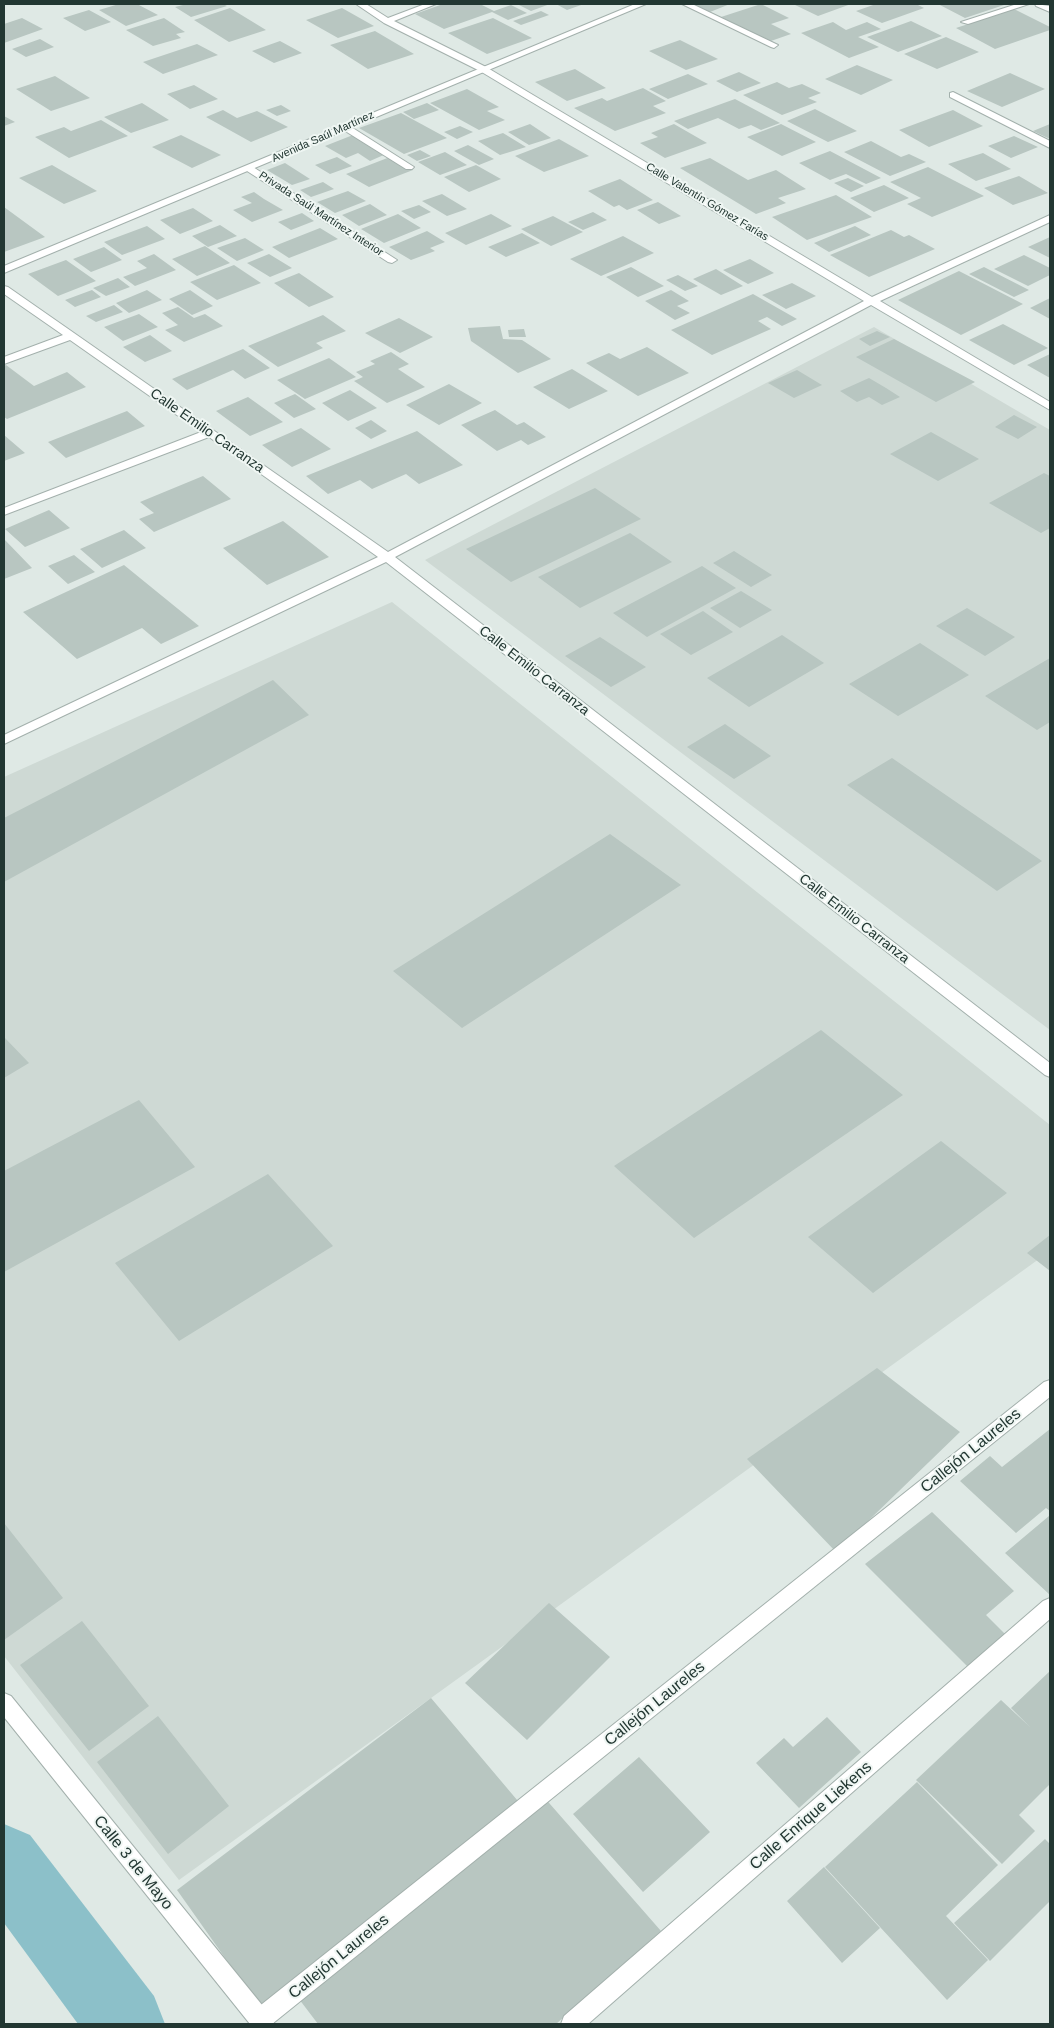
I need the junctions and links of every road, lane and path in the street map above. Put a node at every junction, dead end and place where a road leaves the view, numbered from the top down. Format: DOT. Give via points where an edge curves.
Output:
graph roads {
  1 [pos="360,4"];
  2 [pos="432,4"];
  3 [pos="642,4"];
  4 [pos="686,4"];
  5 [pos="1025,4"];
  6 [pos="1039,4"];
  7 [pos="1050,9"];
  8 [pos="387,21"];
  9 [pos="965,22"];
  10 [pos="774,45"];
  11 [pos="483,69"];
  12 [pos="953,95"];
  13 [pos="345,127"];
  14 [pos="1050,145"];
  15 [pos="409,167"];
  16 [pos="250,169"];
  17 [pos="1050,218"];
  18 [pos="392,260"];
  19 [pos="4,270"];
  20 [pos="4,289"];
  21 [pos="871,300"];
  22 [pos="71,336"];
  23 [pos="4,361"];
  24 [pos="1050,407"];
  25 [pos="210,433"];
  26 [pos="4,512"];
  27 [pos="387,557"];
  28 [pos="4,740"];
  29 [pos="1050,1071"];
  30 [pos="1050,1387"];
  31 [pos="1050,1607"];
  32 [pos="4,1702"];
  33 [pos="261,2022"];
  34 [pos="572,2024"];
  1 -- 8 [label="street, Calle Valentín Gómez Farías"];
  2 -- 8 [label="street"];
  3 -- 11 [label="street, Avenida Saúl Martínez"];
  4 -- 10 [label="street"];
  5 -- 9 [label="street"];
  6 -- 7 [label="street"];
  8 -- 11 [label="street, Calle Valentín Gómez Farías"];
  11 -- 13 [label="street, Avenida Saúl Martínez"];
  11 -- 21 [label="street, Calle Valentín Gómez Farías"];
  12 -- 14 [label="street"];
  13 -- 15 [label="street"];
  13 -- 16 [label="street, Avenida Saúl Martínez"];
  16 -- 18 [label="street, Privada Saúl Martínez Interior"];
  16 -- 19 [label="street, Avenida Saúl Martínez"];
  17 -- 21 [label="street"];
  20 -- 22 [label="street, Calle Emilio Carranza"];
  21 -- 24 [label="street, Calle Valentín Gómez Farías"];
  21 -- 27 [label="street"];
  22 -- 23 [label="street"];
  22 -- 25 [label="street, Calle Emilio Carranza"];
  25 -- 26 [label="street"];
  25 -- 27 [label="street, Calle Emilio Carranza"];
  27 -- 28 [label="street"];
  27 -- 29 [label="street, Calle Emilio Carranza"];
  30 -- 33 [label="street, Callejón Laureles"];
  31 -- 34 [label="street, Calle Enrique Liekens"];
  32 -- 33 [label="street, Calle 3 de Mayo"];
}
